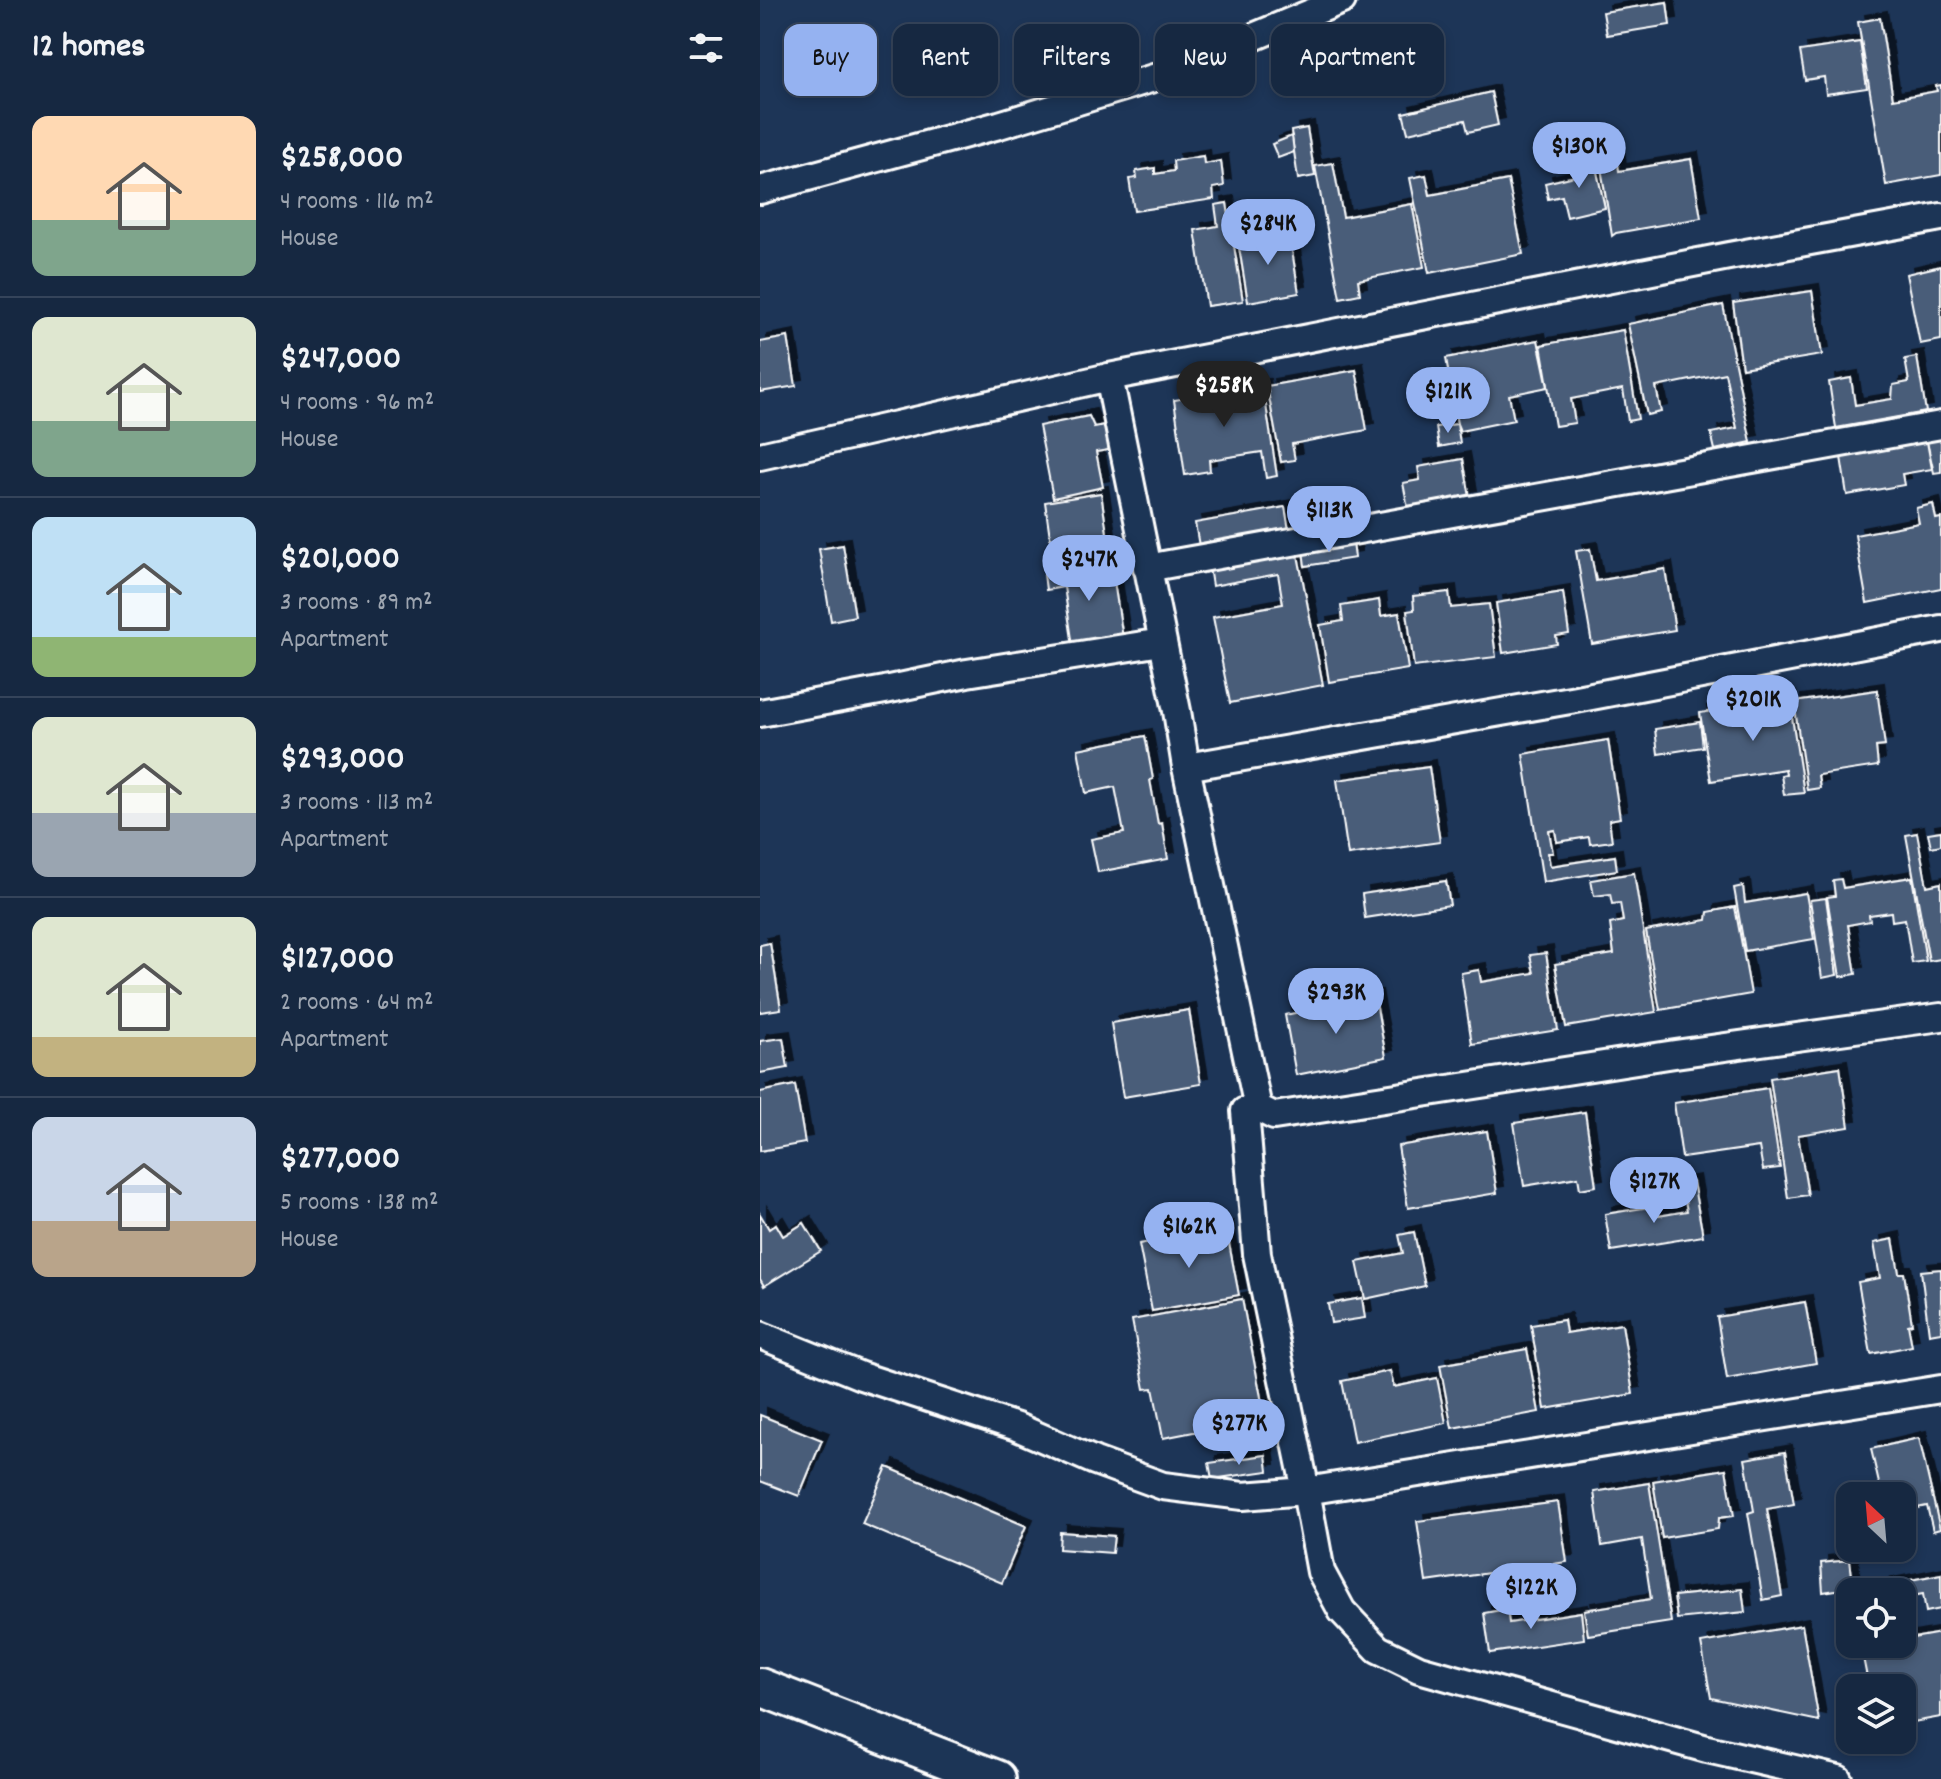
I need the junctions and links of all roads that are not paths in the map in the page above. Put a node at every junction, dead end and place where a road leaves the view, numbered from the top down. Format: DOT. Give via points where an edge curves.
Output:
graph roads {
  1 [pos="1342,0"];
  2 [pos="760,190"];
  3 [pos="1941,217"];
  4 [pos="1109,377"];
  5 [pos="1941,425"];
  6 [pos="760,456"];
  7 [pos="1147,568"];
  8 [pos="1941,629"];
  9 [pos="1162,642"];
  10 [pos="760,713"];
  11 [pos="1186,767"];
  12 [pos="1941,1017"];
  13 [pos="1258,1108"];
  14 [pos="760,1335"];
  15 [pos="1941,1389"];
  16 [pos="1306,1491"];
  17 [pos="760,1687"];
  18 [pos="997,1779"];
  19 [pos="1838,1779"];
  1 -- 2 [label="street" via="1160,76"];
  3 -- 4 [label="street"];
  4 -- 6 [label="street"];
  4 -- 7 [label="street"];
  5 -- 7 [label="street"];
  7 -- 9 [label="street"];
  8 -- 11 [label="street"];
  9 -- 10 [label="street"];
  9 -- 11 [label="street"];
  11 -- 13 [label="street"];
  12 -- 13 [label="street" via="1274,1116"];
  13 -- 16 [label="street" via="1245,1111 1257,1254"];
  14 -- 16 [label="street" via="861,1376 1017,1427 1163,1486 1243,1496"];
  15 -- 16 [label="street"];
  16 -- 19 [label="street" via="1321,1572 1342,1611 1378,1649 1419,1669 1707,1749"];
  17 -- 18 [label="main road"];
}
